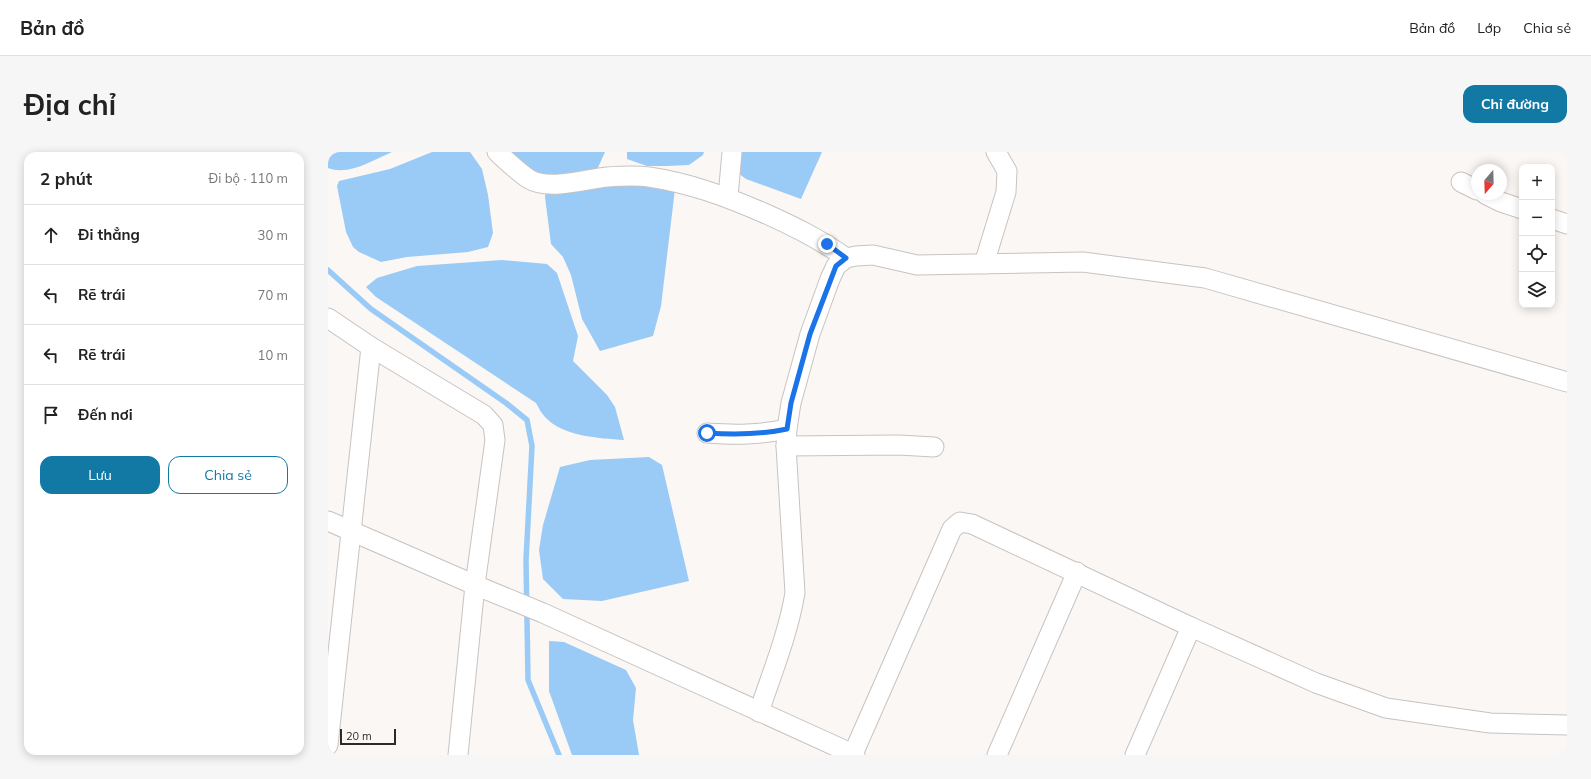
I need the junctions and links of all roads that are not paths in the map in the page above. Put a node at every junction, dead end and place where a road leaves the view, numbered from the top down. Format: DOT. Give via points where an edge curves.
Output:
graph roads {
  1 [pos="497,152"];
  2 [pos="732,152"];
  3 [pos="996,152"];
  4 [pos="728,197"];
  5 [pos="1497,200"];
  6 [pos="1519,208"];
  7 [pos="1555,220"];
  8 [pos="1567,224"];
  9 [pos="846,258"];
  10 [pos="984,264"];
  11 [pos="328,318"];
  12 [pos="372,347"];
  13 [pos="1567,382"];
  14 [pos="707,433"];
  15 [pos="786,438"];
  16 [pos="934,447"];
  17 [pos="328,521"];
  18 [pos="350,531"];
  19 [pos="1077,572"];
  20 [pos="475,585"];
  21 [pos="1191,627"];
  22 [pos="759,712"];
  23 [pos="1567,725"];
  24 [pos="328,744"];
  25 [pos="458,755"];
  26 [pos="854,755"];
  27 [pos="997,755"];
  28 [pos="1135,755"];
  1 -- 4 [label="street" via="530,180 566,184 607,177 647,177 676,182"];
  2 -- 4 [label="street"];
  3 -- 10 [label="street" via="1007,171 1006,192"];
  4 -- 9 [label="street" via="803,230"];
  5 -- 6 [label="street"];
  7 -- 8 [label="street"];
  9 -- 10 [label="street" via="873,256 917,265"];
  9 -- 15 [label="street" via="836,266 810,334 791,403"];
  10 -- 13 [label="street" via="1083,262 1205,278"];
  11 -- 12 [label="street"];
  12 -- 18 [label="street"];
  12 -- 20 [label="street" via="484,415 493,425 495,440"];
  14 -- 15 [label="street" via="762,434"];
  15 -- 16 [label="street"];
  15 -- 22 [label="street" via="795,593 785,635"];
  17 -- 18 [label="street"];
  18 -- 20 [label="street"];
  18 -- 24 [label="street"];
  19 -- 21 [label="street"];
  19 -- 26 [label="street" via="972,524 960,522 952,529"];
  19 -- 27 [label="street"];
  20 -- 22 [label="street" via="543,612"];
  20 -- 25 [label="street"];
  21 -- 23 [label="street" via="1316,683 1386,708 1490,723"];
  21 -- 28 [label="street"];
  22 -- 26 [label="street"];
}
